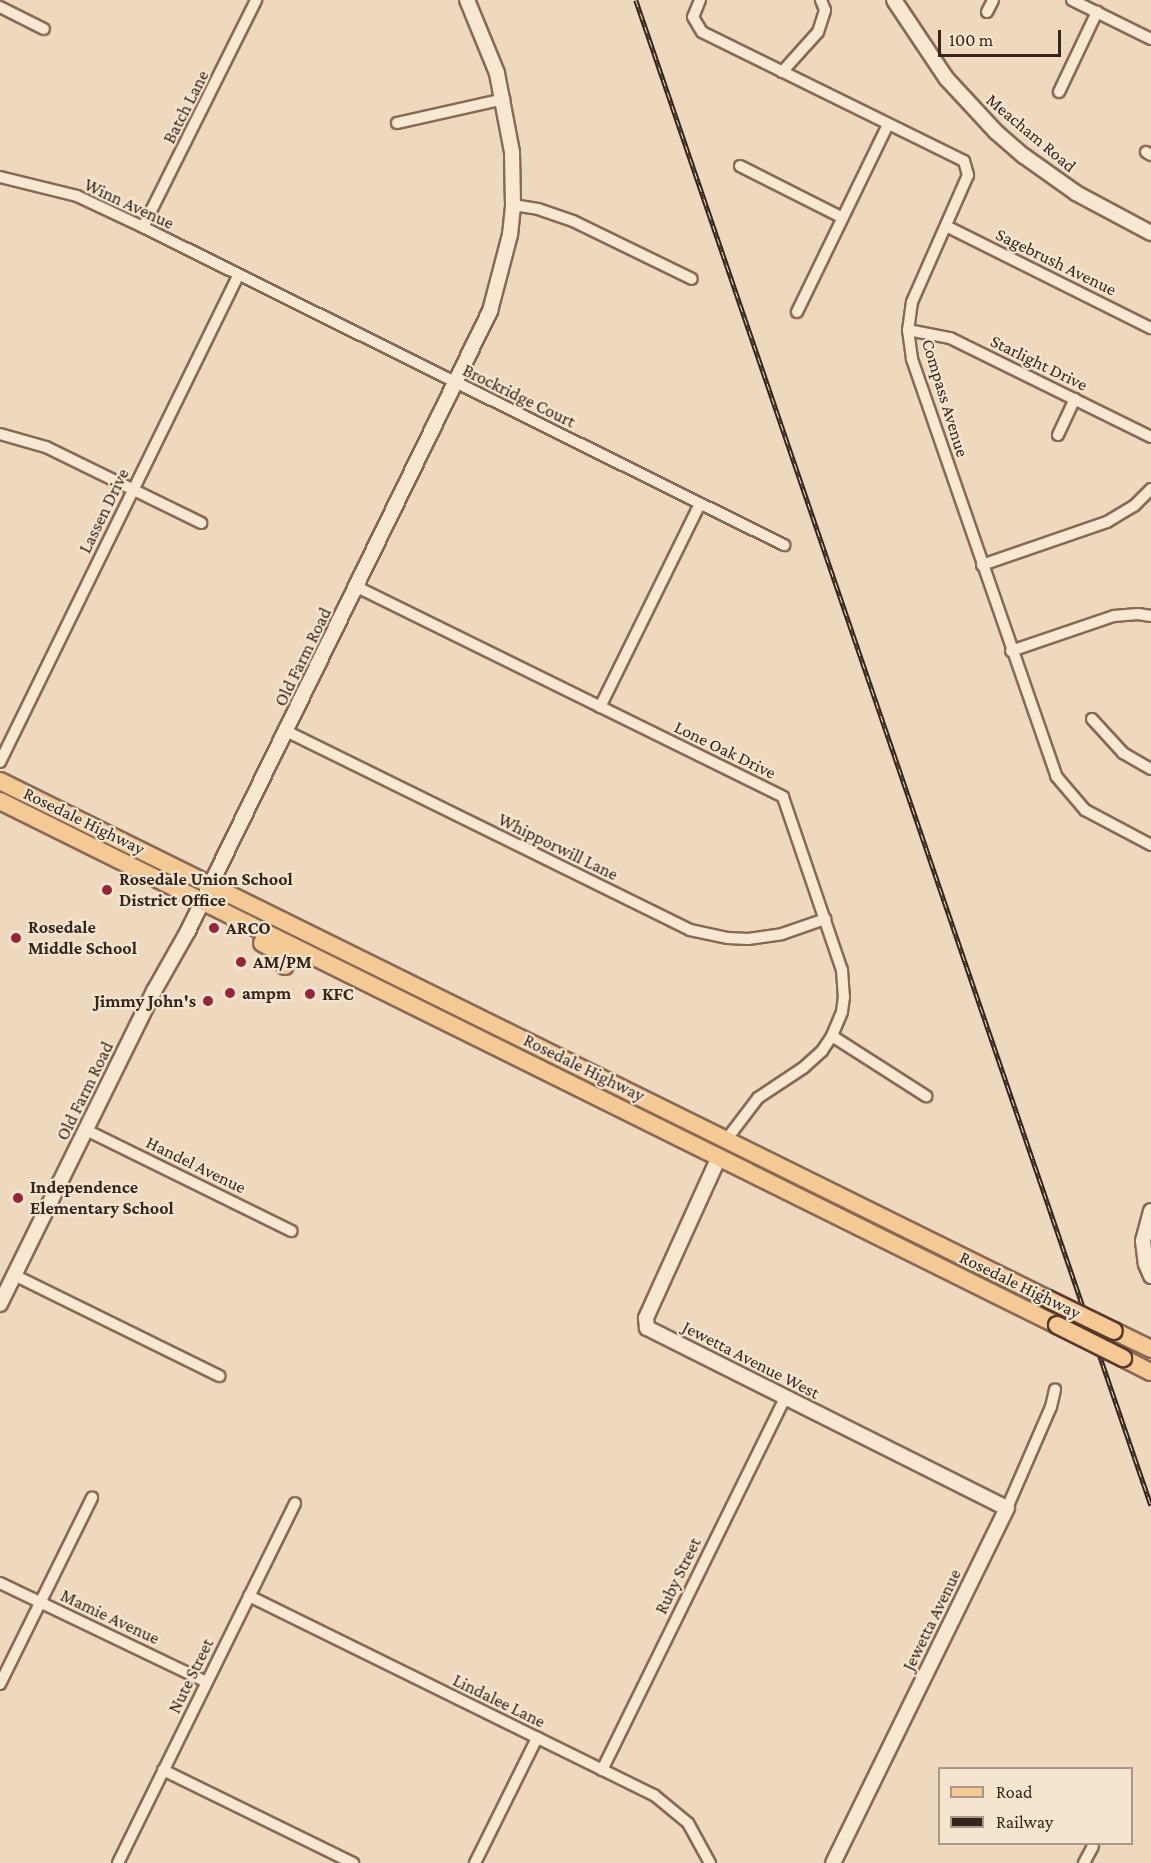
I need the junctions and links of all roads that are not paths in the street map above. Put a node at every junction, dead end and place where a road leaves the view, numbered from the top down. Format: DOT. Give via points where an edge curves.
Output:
graph roads {
  1 [pos="256,0"];
  2 [pos="466,0"];
  3 [pos="700,0"];
  4 [pos="894,0"];
  5 [pos="993,0"];
  6 [pos="1072,0"];
  7 [pos="823,5"];
  8 [pos="0,7"];
  9 [pos="987,12"];
  10 [pos="1097,12"];
  11 [pos="44,29"];
  12 [pos="1151,39"];
  13 [pos="782,72"];
  14 [pos="1059,92"];
  15 [pos="504,99"];
  16 [pos="397,123"];
  17 [pos="888,125"];
  18 [pos="740,166"];
  19 [pos="0,177"];
  20 [pos="513,205"];
  21 [pos="843,218"];
  22 [pos="946,226"];
  23 [pos="144,227"];
  24 [pos="1151,233"];
  25 [pos="238,276"];
  26 [pos="692,279"];
  27 [pos="797,312"];
  28 [pos="1151,328"];
  29 [pos="908,330"];
  30 [pos="457,384"];
  31 [pos="1075,399"];
  32 [pos="0,434"];
  33 [pos="1058,435"];
  34 [pos="1151,437"];
  35 [pos="1151,489"];
  36 [pos="133,490"];
  37 [pos="700,504"];
  38 [pos="201,523"];
  39 [pos="784,546"];
  40 [pos="982,565"];
  41 [pos="357,586"];
  42 [pos="1151,616"];
  43 [pos="1011,651"];
  44 [pos="600,706"];
  45 [pos="1092,719"];
  46 [pos="286,731"];
  47 [pos="0,762"];
  48 [pos="1151,769"];
  49 [pos="0,781"];
  50 [pos="0,790"];
  51 [pos="0,801"];
  52 [pos="69,815"];
  53 [pos="1151,845"];
  54 [pos="210,885"];
  55 [pos="203,902"];
  56 [pos="222,911"];
  57 [pos="825,919"];
  58 [pos="285,966"];
  59 [pos="361,980"];
  60 [pos="488,1023"];
  61 [pos="832,1036"];
  62 [pos="926,1096"];
  63 [pos="606,1101"];
  64 [pos="86,1130"];
  65 [pos="726,1140"];
  66 [pos="719,1156"];
  67 [pos="1151,1211"];
  68 [pos="291,1231"];
  69 [pos="910,1232"];
  70 [pos="14,1275"];
  71 [pos="1151,1276"];
  72 [pos="0,1304"];
  73 [pos="1151,1350"];
  74 [pos="1151,1372"];
  75 [pos="219,1376"];
  76 [pos="1055,1389"];
  77 [pos="785,1398"];
  78 [pos="92,1498"];
  79 [pos="295,1503"];
  80 [pos="1007,1508"];
  81 [pos="0,1582"];
  82 [pos="249,1596"];
  83 [pos="40,1602"];
  84 [pos="207,1682"];
  85 [pos="0,1684"];
  86 [pos="537,1738"];
  87 [pos="164,1770"];
  88 [pos="602,1770"];
  89 [pos="1093,1846"];
  90 [pos="118,1863"];
  91 [pos="352,1863"];
  92 [pos="475,1863"];
  93 [pos="710,1863"];
  94 [pos="833,1863"];
  95 [pos="1084,1863"];
  1 -- 23 [label="street, Batch Lane"];
  2 -- 15 [label="street, Old Farm Road" via="489,48"];
  3 -- 13 [label="street, Compass Avenue" via="693,17 702,32"];
  4 -- 24 [label="street, Meacham Road" via="946,78 996,132 1069,188"];
  5 -- 9 [label="street"];
  6 -- 10 [label="street"];
  7 -- 13 [label="street" via="818,32"];
  8 -- 11 [label="street"];
  10 -- 12 [label="street"];
  10 -- 14 [label="street"];
  13 -- 17 [label="street, Compass Avenue"];
  15 -- 16 [label="street"];
  15 -- 20 [label="street, Old Farm Road" via="512,152"];
  17 -- 21 [label="street"];
  17 -- 22 [label="street, Compass Avenue" via="964,161 968,175"];
  18 -- 21 [label="street"];
  19 -- 23 [label="street, Winn Avenue" via="77,196"];
  20 -- 26 [label="street" via="573,220"];
  20 -- 30 [label="street, Old Farm Road" via="498,286"];
  21 -- 27 [label="street"];
  22 -- 28 [label="street, Sagebrush Avenue"];
  22 -- 29 [label="street, Compass Avenue" via="917,287"];
  23 -- 25 [label="street, Winn Avenue"];
  25 -- 30 [label="street, Brockridge Court"];
  25 -- 36 [label="street, Lassen Drive"];
  29 -- 31 [label="street, Starlight Drive" via="950,338"];
  29 -- 40 [label="street, Compass Avenue" via="912,359"];
  30 -- 37 [label="street, Brockridge Court"];
  30 -- 41 [label="street, Old Farm Road"];
  31 -- 33 [label="street"];
  31 -- 34 [label="street, Starlight Drive"];
  32 -- 36 [label="street" via="46,447"];
  35 -- 40 [label="street" via="1134,506 1107,522"];
  36 -- 38 [label="street"];
  36 -- 47 [label="street, Lassen Drive"];
  37 -- 39 [label="street, Brockridge Court"];
  37 -- 44 [label="street"];
  40 -- 43 [label="street, Compass Avenue"];
  41 -- 44 [label="street, Lone Oak Drive"];
  41 -- 46 [label="street, Old Farm Road"];
  42 -- 43 [label="street" via="1114,616"];
  43 -- 53 [label="street, Compass Avenue" via="1050,762 1064,788 1098,819"];
  44 -- 57 [label="street, Lone Oak Drive" via="783,797"];
  45 -- 48 [label="street" via="1123,753"];
  46 -- 54 [label="street, Old Farm Road"];
  46 -- 57 [label="street, Whipporwill Lane" via="690,930 728,939 748,939 782,934"];
  49 -- 52 [label="main road, Rosedale Highway"];
  50 -- 52 [label="main road" via="33,806"];
  51 -- 55 [label="main road, Rosedale Highway"];
  52 -- 54 [label="main road, Rosedale Highway"];
  54 -- 55 [label="street, Old Farm Road"];
  54 -- 60 [label="main road, Rosedale Highway"];
  55 -- 56 [label="main road, Rosedale Highway"];
  55 -- 64 [label="street, Old Farm Road"];
  56 -- 58 [label="main road" via="243,933 280,952"];
  56 -- 59 [label="main road, Rosedale Highway"];
  57 -- 61 [label="street, Lone Oak Drive" via="844,983 842,1012"];
  59 -- 60 [label="main road" via="375,978 461,1018"];
  59 -- 63 [label="main road, Rosedale Highway"];
  60 -- 65 [label="main road, Rosedale Highway"];
  61 -- 62 [label="street"];
  61 -- 65 [label="street, Lone Oak Drive" via="813,1060 758,1098"];
  63 -- 65 [label="main road" via="630,1106 708,1144"];
  63 -- 66 [label="main road, Rosedale Highway"];
  64 -- 68 [label="street, Handel Avenue"];
  64 -- 70 [label="street, Old Farm Road"];
  65 -- 69 [label="main road, Rosedale Highway"];
  66 -- 69 [label="main road" via="731,1152 869,1220"];
  66 -- 74 [label="main road, Rosedale Highway, bridge"];
  66 -- 77 [label="street, Jewetta Avenue West" via="646,1318 646,1328"];
  67 -- 71 [label="street" via="1143,1241"];
  69 -- 73 [label="main road, Rosedale Highway, bridge"];
  70 -- 72 [label="street, Old Farm Road"];
  70 -- 75 [label="street"];
  76 -- 80 [label="street, Jewetta Avenue" via="1051,1407"];
  77 -- 80 [label="street, Jewetta Avenue West"];
  77 -- 88 [label="street, Ruby Street"];
  78 -- 83 [label="street"];
  79 -- 82 [label="street, Nute Street"];
  80 -- 94 [label="street, Jewetta Avenue"];
  81 -- 83 [label="street, Mamie Avenue"];
  82 -- 84 [label="street, Nute Street"];
  82 -- 86 [label="street, Lindalee Lane"];
  83 -- 84 [label="street, Mamie Avenue"];
  83 -- 85 [label="street"];
  84 -- 87 [label="street, Nute Street"];
  86 -- 88 [label="street, Lindalee Lane"];
  86 -- 92 [label="street"];
  87 -- 90 [label="street, Nute Street"];
  87 -- 91 [label="street"];
  88 -- 93 [label="street, Lindalee Lane" via="654,1795 678,1813 696,1835"];
  89 -- 95 [label="street"];
}
